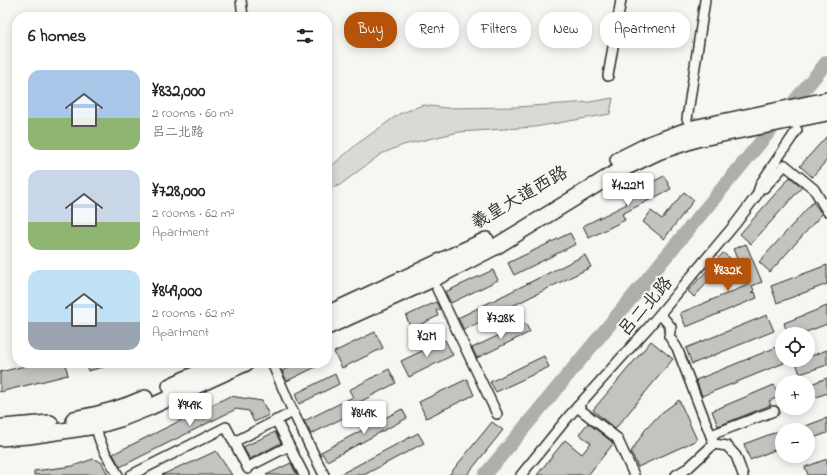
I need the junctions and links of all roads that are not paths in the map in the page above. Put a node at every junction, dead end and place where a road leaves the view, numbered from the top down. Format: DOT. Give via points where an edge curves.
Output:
graph roads {
  1 [pos="241,0"];
  2 [pos="621,0"];
  3 [pos="705,0"];
  4 [pos="242,12"];
  5 [pos="608,76"];
  6 [pos="823,107"];
  7 [pos="687,119"];
  8 [pos="797,130"];
  9 [pos="757,195"];
  10 [pos="827,211"];
  11 [pos="437,289"];
  12 [pos="332,312"];
  13 [pos="660,314"];
  14 [pos="332,325"];
  15 [pos="209,368"];
  16 [pos="235,368"];
  17 [pos="274,368"];
  18 [pos="577,407"];
  19 [pos="774,411"];
  20 [pos="293,412"];
  21 [pos="497,414"];
  22 [pos="276,420"];
  23 [pos="96,426"];
  24 [pos="0,428"];
  25 [pos="711,435"];
  26 [pos="0,438"];
  27 [pos="234,442"];
  28 [pos="714,444"];
  29 [pos="289,446"];
  30 [pos="118,475"];
  31 [pos="131,475"];
  32 [pos="304,475"];
  33 [pos="324,475"];
  34 [pos="522,475"];
  35 [pos="634,475"];
  36 [pos="676,475"];
  37 [pos="743,475"];
  1 -- 4 [label="street"];
  2 -- 5 [label="street"];
  3 -- 7 [label="street"];
  6 -- 12 [label="main road, 羲皇大道西路" via="779,109 693,128 652,143 617,160 549,205 486,240"];
  6 -- 14 [label="main road, 羲皇大道西路" via="772,123 697,138 658,152 620,170 495,247 433,279"];
  8 -- 9 [label="street, 吕二北路" via="762,183"];
  9 -- 10 [label="street" via="785,165 814,189"];
  9 -- 13 [label="street, 吕二北路"];
  11 -- 21 [label="street"];
  13 -- 18 [label="street, 吕二北路"];
  13 -- 25 [label="street" via="671,327 669,336 677,348"];
  15 -- 24 [label="main road" via="140,400 98,414"];
  16 -- 23 [label="main road" via="148,408"];
  17 -- 20 [label="street"];
  18 -- 34 [label="street, 吕二北路"];
  18 -- 35 [label="street" via="617,438"];
  19 -- 25 [label="street"];
  20 -- 22 [label="street"];
  20 -- 33 [label="street"];
  22 -- 27 [label="street"];
  22 -- 29 [label="street"];
  23 -- 26 [label="main road"];
  23 -- 30 [label="street" via="103,448"];
  25 -- 28 [label="street"];
  27 -- 29 [label="street" via="250,467"];
  27 -- 31 [label="street" via="226,427"];
  28 -- 36 [label="street" via="688,468"];
  28 -- 37 [label="street" via="727,446 736,456"];
  29 -- 32 [label="street"];
}
